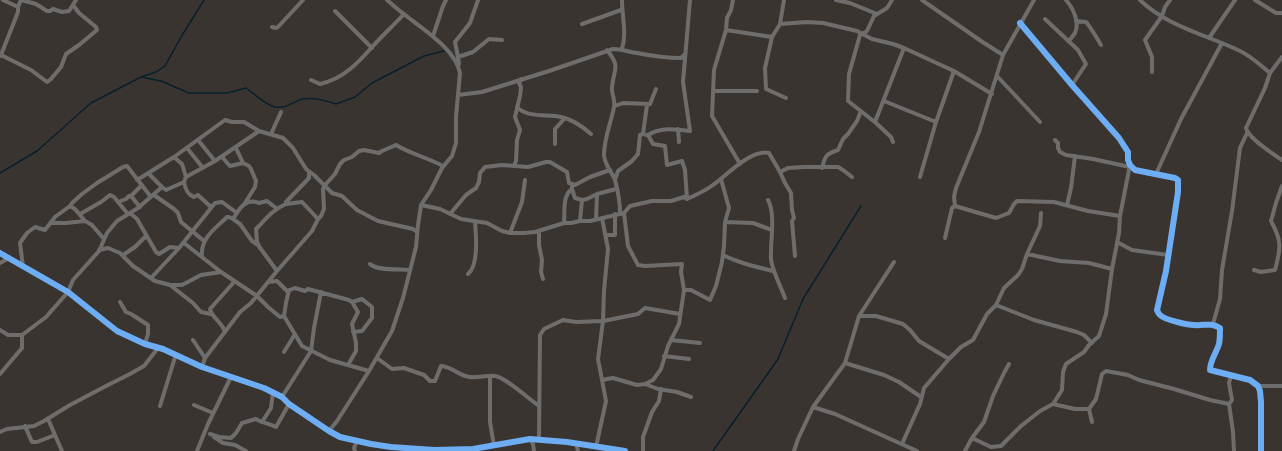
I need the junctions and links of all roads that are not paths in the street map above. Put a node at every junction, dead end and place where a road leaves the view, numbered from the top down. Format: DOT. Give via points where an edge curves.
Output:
graph roads {
  1 [pos="3,0"];
  2 [pos="21,0"];
  3 [pos="76,0"];
  4 [pos="303,0"];
  5 [pos="388,0"];
  6 [pos="446,0"];
  7 [pos="478,0"];
  8 [pos="622,0"];
  9 [pos="690,0"];
  10 [pos="733,0"];
  11 [pos="784,0"];
  12 [pos="836,0"];
  13 [pos="892,0"];
  14 [pos="922,0"];
  15 [pos="1034,0"];
  16 [pos="1066,0"];
  17 [pos="1140,0"];
  18 [pos="1149,0"];
  19 [pos="1170,0"];
  20 [pos="1235,0"];
  21 [pos="1255,0"];
  22 [pos="73,5"];
  23 [pos="1146,5"];
  24 [pos="18,7"];
  25 [pos="622,10"];
  26 [pos="335,11"];
  27 [pos="1282,13"];
  28 [pos="404,14"];
  29 [pos="876,14"];
  30 [pos="1162,16"];
  31 [pos="1045,19"];
  32 [pos="1076,21"];
  33 [pos="1020,23"];
  34 [pos="582,24"];
  35 [pos="780,24"];
  36 [pos="272,27"];
  37 [pos="726,30"];
  38 [pos="863,34"];
  39 [pos="433,36"];
  40 [pos="772,37"];
  41 [pos="1209,38"];
  42 [pos="502,40"];
  43 [pos="1070,41"];
  44 [pos="1222,43"];
  45 [pos="1102,45"];
  46 [pos="372,48"];
  47 [pos="904,48"];
  48 [pos="622,49"];
  49 [pos="607,50"];
  50 [pos="685,54"];
  51 [pos="1003,55"];
  52 [pos="0,56"];
  53 [pos="458,57"];
  54 [pos="1282,57"];
  55 [pos="458,66"];
  56 [pos="954,70"];
  57 [pos="1152,72"];
  58 [pos="1270,73"];
  59 [pos="997,76"];
  60 [pos="311,80"];
  61 [pos="521,80"];
  62 [pos="1072,85"];
  63 [pos="656,89"];
  64 [pos="714,91"];
  65 [pos="757,91"];
  66 [pos="458,94"];
  67 [pos="992,94"];
  68 [pos="786,98"];
  69 [pos="884,101"];
  70 [pos="650,104"];
  71 [pos="615,106"];
  72 [pos="516,107"];
  73 [pos="861,111"];
  74 [pos="281,112"];
  75 [pos="565,118"];
  76 [pos="875,122"];
  77 [pos="936,122"];
  78 [pos="1040,122"];
  79 [pos="678,129"];
  80 [pos="259,131"];
  81 [pos="271,134"];
  82 [pos="592,134"];
  83 [pos="1247,134"];
  84 [pos="645,135"];
  85 [pos="198,140"];
  86 [pos="1055,140"];
  87 [pos="679,142"];
  88 [pos="893,142"];
  89 [pos="555,144"];
  90 [pos="186,148"];
  91 [pos="236,148"];
  92 [pos="1075,156"];
  93 [pos="174,157"];
  94 [pos="222,157"];
  95 [pos="1282,160"];
  96 [pos="215,161"];
  97 [pos="243,163"];
  98 [pos="740,164"];
  99 [pos="443,166"];
  100 [pos="514,166"];
  101 [pos="1130,166"];
  102 [pos="203,168"];
  103 [pos="822,168"];
  104 [pos="610,170"];
  105 [pos="309,172"];
  106 [pos="780,172"];
  107 [pos="148,173"];
  108 [pos="1156,174"];
  109 [pos="186,176"];
  110 [pos="852,177"];
  111 [pos="920,177"];
  112 [pos="721,179"];
  113 [pos="137,180"];
  114 [pos="525,180"];
  115 [pos="615,181"];
  116 [pos="184,182"];
  117 [pos="325,185"];
  118 [pos="142,186"];
  119 [pos="1282,186"];
  120 [pos="162,187"];
  121 [pos="572,187"];
  122 [pos="616,189"];
  123 [pos="597,194"];
  124 [pos="131,196"];
  125 [pos="152,196"];
  126 [pos="687,199"];
  127 [pos="582,200"];
  128 [pos="768,200"];
  129 [pos="118,202"];
  130 [pos="245,204"];
  131 [pos="286,204"];
  132 [pos="421,205"];
  133 [pos="1067,205"];
  134 [pos="70,206"];
  135 [pos="955,206"];
  136 [pos="139,208"];
  137 [pos="211,208"];
  138 [pos="276,208"];
  139 [pos="237,213"];
  140 [pos="1041,213"];
  141 [pos="80,214"];
  142 [pos="129,214"];
  143 [pos="450,214"];
  144 [pos="620,214"];
  145 [pos="1120,216"];
  146 [pos="602,218"];
  147 [pos="137,219"];
  148 [pos="233,219"];
  149 [pos="318,219"];
  150 [pos="596,219"];
  151 [pos="85,221"];
  152 [pos="580,221"];
  153 [pos="475,222"];
  154 [pos="726,222"];
  155 [pos="50,223"];
  156 [pos="564,223"];
  157 [pos="772,230"];
  158 [pos="192,231"];
  159 [pos="539,231"];
  160 [pos="417,232"];
  161 [pos="510,233"];
  162 [pos="606,235"];
  163 [pos="146,236"];
  164 [pos="944,238"];
  165 [pos="104,240"];
  166 [pos="204,242"];
  167 [pos="1117,242"];
  168 [pos="184,243"];
  169 [pos="108,248"];
  170 [pos="179,248"];
  171 [pos="260,248"];
  172 [pos="99,250"];
  173 [pos="0,253"];
  174 [pos="1027,254"];
  175 [pos="123,255"];
  176 [pos="723,255"];
  177 [pos="1168,255"];
  178 [pos="795,256"];
  179 [pos="9,258"];
  180 [pos="202,258"];
  181 [pos="894,262"];
  182 [pos="0,263"];
  183 [pos="370,264"];
  184 [pos="23,267"];
  185 [pos="1112,269"];
  186 [pos="410,270"];
  187 [pos="1254,270"];
  188 [pos="277,271"];
  189 [pos="773,271"];
  190 [pos="221,272"];
  191 [pos="468,274"];
  192 [pos="151,278"];
  193 [pos="543,279"];
  194 [pos="235,281"];
  195 [pos="268,282"];
  196 [pos="170,284"];
  197 [pos="290,290"];
  198 [pos="684,290"];
  199 [pos="68,292"];
  200 [pos="321,292"];
  201 [pos="257,296"];
  202 [pos="785,298"];
  203 [pos="120,302"];
  204 [pos="352,302"];
  205 [pos="996,305"];
  206 [pos="211,314"];
  207 [pos="680,314"];
  208 [pos="284,316"];
  209 [pos="859,316"];
  210 [pos="603,321"];
  211 [pos="1213,324"];
  212 [pos="0,330"];
  213 [pos="225,332"];
  214 [pos="353,332"];
  215 [pos="295,334"];
  216 [pos="22,335"];
  217 [pos="193,340"];
  218 [pos="671,340"];
  219 [pos="700,343"];
  220 [pos="1092,343"];
  221 [pos="145,344"];
  222 [pos="158,348"];
  223 [pos="163,349"];
  224 [pos="311,351"];
  225 [pos="284,352"];
  226 [pos="176,354"];
  227 [pos="152,355"];
  228 [pos="664,356"];
  229 [pos="205,358"];
  230 [pos="377,358"];
  231 [pos="689,359"];
  232 [pos="949,359"];
  233 [pos="846,363"];
  234 [pos="1009,364"];
  235 [pos="348,365"];
  236 [pos="202,367"];
  237 [pos="368,371"];
  238 [pos="0,374"];
  239 [pos="231,376"];
  240 [pos="1231,376"];
  241 [pos="490,377"];
  242 [pos="602,380"];
  243 [pos="645,384"];
  244 [pos="1258,386"];
  245 [pos="1282,386"];
  246 [pos="661,390"];
  247 [pos="273,392"];
  248 [pos="282,396"];
  249 [pos="690,397"];
  250 [pos="921,397"];
  251 [pos="289,404"];
  252 [pos="1053,404"];
  253 [pos="1229,404"];
  254 [pos="194,405"];
  255 [pos="160,406"];
  256 [pos="539,406"];
  257 [pos="814,407"];
  258 [pos="1089,409"];
  259 [pos="213,413"];
  260 [pos="48,419"];
  261 [pos="1092,422"];
  262 [pos="261,423"];
  263 [pos="25,426"];
  264 [pos="206,430"];
  265 [pos="328,431"];
  266 [pos="0,432"];
  267 [pos="210,434"];
  268 [pos="55,435"];
  269 [pos="972,438"];
  270 [pos="530,439"];
  271 [pos="538,440"];
  272 [pos="357,441"];
  273 [pos="576,444"];
  274 [pos="902,444"];
  275 [pos="494,446"];
  276 [pos="596,447"];
  277 [pos="402,450"];
  278 [pos="474,450"];
  279 [pos="62,451"];
  280 [pos="197,451"];
  281 [pos="246,451"];
  282 [pos="354,451"];
  283 [pos="434,451"];
  284 [pos="534,451"];
  285 [pos="578,451"];
  286 [pos="625,451"];
  287 [pos="643,451"];
  288 [pos="794,451"];
  289 [pos="917,451"];
  290 [pos="965,451"];
  291 [pos="1234,451"];
  292 [pos="1262,451"];
  1 -- 24 [label="street"];
  2 -- 22 [label="street" via="36,4 47,11 69,11"];
  2 -- 24 [label="street"];
  3 -- 22 [label="street"];
  4 -- 36 [label="street" via="278,27"];
  5 -- 28 [label="street"];
  6 -- 39 [label="street"];
  7 -- 53 [label="street" via="470,23 455,42"];
  8 -- 25 [label="street"];
  9 -- 50 [label="street"];
  10 -- 37 [label="street"];
  11 -- 35 [label="street"];
  12 -- 29 [label="street"];
  13 -- 29 [label="street" via="886,8"];
  14 -- 51 [label="street"];
  15 -- 33 [label="street"];
  16 -- 32 [label="street"];
  17 -- 23 [label="street"];
  18 -- 23 [label="street"];
  19 -- 30 [label="street"];
  20 -- 41 [label="street"];
  21 -- 27 [label="street" via="1276,13"];
  22 -- 52 [label="street" via="97,30 66,54 60,67 47,82 32,70"];
  23 -- 30 [label="street"];
  24 -- 52 [label="street"];
  25 -- 34 [label="street"];
  25 -- 48 [label="street" via="625,40"];
  26 -- 46 [label="street"];
  28 -- 39 [label="street"];
  28 -- 46 [label="street"];
  29 -- 38 [label="street"];
  30 -- 41 [label="street"];
  30 -- 57 [label="street" via="1146,40 1152,57"];
  31 -- 43 [label="street"];
  32 -- 43 [label="street" via="1075,33"];
  32 -- 45 [label="street" via="1086,22"];
  33 -- 51 [label="street"];
  33 -- 62 [label="street"];
  35 -- 38 [label="street" via="823,23"];
  35 -- 40 [label="street"];
  37 -- 40 [label="street"];
  37 -- 64 [label="street" via="714,66"];
  38 -- 47 [label="street"];
  38 -- 73 [label="street" via="858,39 849,74 848,101"];
  39 -- 55 [label="street"];
  40 -- 68 [label="street" via="765,68 766,89"];
  41 -- 44 [label="street"];
  42 -- 53 [label="street" via="489,39 473,52"];
  43 -- 62 [label="street" via="1086,64"];
  44 -- 58 [label="street" via="1252,58"];
  44 -- 108 [label="street" via="1181,119"];
  46 -- 60 [label="street" via="336,79 320,84"];
  47 -- 56 [label="street"];
  47 -- 69 [label="street"];
  48 -- 49 [label="street"];
  48 -- 50 [label="street" via="664,58 681,58"];
  49 -- 61 [label="street"];
  49 -- 71 [label="street" via="614,59 616,71 612,86"];
  50 -- 79 [label="street" via="683,82 690,131"];
  51 -- 59 [label="street"];
  53 -- 55 [label="street"];
  54 -- 58 [label="street"];
  55 -- 66 [label="street"];
  56 -- 67 [label="street"];
  56 -- 77 [label="street"];
  58 -- 83 [label="street" via="1266,88 1246,128"];
  59 -- 67 [label="street"];
  59 -- 78 [label="street"];
  61 -- 66 [label="street" via="482,92"];
  61 -- 72 [label="street"];
  62 -- 101 [label="street" via="1119,138 1128,152"];
  63 -- 70 [label="street"];
  64 -- 65 [label="street"];
  64 -- 98 [label="street" via="712,116"];
  66 -- 99 [label="street" via="456,143 452,156"];
  67 -- 135 [label="street" via="980,132 956,188"];
  69 -- 76 [label="street"];
  69 -- 77 [label="street"];
  70 -- 71 [label="street" via="623,103"];
  70 -- 84 [label="street" via="645,109"];
  71 -- 104 [label="street" via="604,156"];
  72 -- 75 [label="street" via="522,112"];
  72 -- 100 [label="street" via="514,117 520,130"];
  73 -- 76 [label="street"];
  73 -- 103 [label="street" via="838,150 828,154 824,159"];
  74 -- 81 [label="street"];
  75 -- 82 [label="street"];
  75 -- 89 [label="street" via="555,129"];
  76 -- 88 [label="street"];
  77 -- 111 [label="street"];
  79 -- 84 [label="street" via="654,131"];
  79 -- 87 [label="street"];
  80 -- 81 [label="street"];
  80 -- 85 [label="street" via="244,122 225,120"];
  80 -- 91 [label="street"];
  81 -- 105 [label="street" via="283,138"];
  83 -- 95 [label="street"];
  83 -- 211 [label="street" via="1240,148 1220,298"];
  84 -- 115 [label="street" via="640,135 638,154 618,171"];
  84 -- 126 [label="street" via="653,144 665,146 667,165 682,161"];
  85 -- 90 [label="street"];
  85 -- 96 [label="street"];
  86 -- 92 [label="street" via="1060,152 1066,156"];
  90 -- 93 [label="street"];
  90 -- 102 [label="street"];
  91 -- 94 [label="street"];
  91 -- 97 [label="street"];
  92 -- 101 [label="street"];
  92 -- 133 [label="street"];
  93 -- 107 [label="street"];
  93 -- 109 [label="street" via="182,164"];
  94 -- 96 [label="street"];
  94 -- 97 [label="street" via="230,166"];
  96 -- 102 [label="street"];
  97 -- 130 [label="street" via="249,166 256,181 256,187"];
  98 -- 106 [label="street" via="759,153 769,153"];
  98 -- 112 [label="street"];
  99 -- 117 [label="street" via="408,153 396,145 379,153 364,150 344,160"];
  99 -- 132 [label="street"];
  100 -- 121 [label="street" via="528,167 550,162 566,172"];
  100 -- 143 [label="street" via="485,167 480,173 476,188 466,195"];
  101 -- 108 [label="street" via="1136,170"];
  101 -- 145 [label="street"];
  102 -- 109 [label="street"];
  103 -- 106 [label="street" via="788,168"];
  103 -- 110 [label="street" via="838,167"];
  104 -- 115 [label="street"];
  104 -- 121 [label="street"];
  105 -- 117 [label="street"];
  105 -- 131 [label="street" via="309,178"];
  106 -- 178 [label="street" via="792,196"];
  107 -- 113 [label="street"];
  107 -- 120 [label="street"];
  108 -- 177 [label="street" via="1175,178 1179,183"];
  109 -- 116 [label="street"];
  112 -- 126 [label="street"];
  112 -- 154 [label="street" via="728,208"];
  113 -- 118 [label="street"];
  113 -- 134 [label="street" via="126,166 97,183"];
  114 -- 161 [label="street" via="522,202"];
  115 -- 122 [label="street"];
  116 -- 120 [label="street" via="166,190"];
  116 -- 137 [label="street" via="190,196 198,196"];
  117 -- 149 [label="street" via="324,209"];
  117 -- 160 [label="street" via="332,193 342,196 357,210 373,219"];
  118 -- 124 [label="street"];
  118 -- 125 [label="street"];
  119 -- 187 [label="street" via="1271,221 1279,233 1280,246 1275,270"];
  120 -- 125 [label="street"];
  121 -- 127 [label="street" via="575,198"];
  121 -- 156 [label="street" via="565,200"];
  122 -- 123 [label="street"];
  122 -- 144 [label="street" via="620,201"];
  123 -- 127 [label="street"];
  123 -- 150 [label="street"];
  124 -- 129 [label="street"];
  124 -- 136 [label="street"];
  125 -- 136 [label="street"];
  125 -- 158 [label="street" via="174,209 181,222"];
  126 -- 144 [label="street" via="684,197 671,201 652,201 630,206"];
  127 -- 152 [label="street"];
  128 -- 157 [label="street"];
  129 -- 141 [label="street" via="110,195"];
  129 -- 142 [label="street"];
  130 -- 138 [label="street" via="267,201"];
  130 -- 139 [label="street"];
  131 -- 138 [label="street"];
  131 -- 149 [label="street" via="302,202"];
  132 -- 143 [label="street"];
  132 -- 160 [label="street"];
  133 -- 135 [label="street" via="1017,201 1009,212 996,218"];
  133 -- 145 [label="street"];
  134 -- 141 [label="street"];
  134 -- 155 [label="street"];
  135 -- 164 [label="street" via="952,208"];
  136 -- 142 [label="street"];
  136 -- 147 [label="street"];
  137 -- 139 [label="street" via="219,201"];
  137 -- 158 [label="street"];
  138 -- 171 [label="street" via="256,229"];
  139 -- 148 [label="street"];
  140 -- 174 [label="street" via="1040,226"];
  141 -- 151 [label="street"];
  142 -- 147 [label="street"];
  142 -- 165 [label="street" via="118,221"];
  143 -- 153 [label="street"];
  144 -- 146 [label="street"];
  144 -- 162 [label="street" via="615,235"];
  144 -- 198 [label="street" via="628,246 638,265 682,264"];
  145 -- 167 [label="street"];
  146 -- 150 [label="street"];
  146 -- 162 [label="street"];
  147 -- 163 [label="street"];
  148 -- 166 [label="street" via="227,217"];
  148 -- 171 [label="street"];
  149 -- 188 [label="street" via="312,231"];
  150 -- 152 [label="street"];
  151 -- 155 [label="street"];
  151 -- 165 [label="street" via="92,225"];
  152 -- 156 [label="street"];
  153 -- 161 [label="street" via="487,223"];
  153 -- 191 [label="street" via="475,257 472,270"];
  154 -- 157 [label="street" via="753,223"];
  154 -- 176 [label="street"];
  155 -- 184 [label="street" via="45,230 35,227 32,229 20,243"];
  156 -- 159 [label="street"];
  157 -- 189 [label="street"];
  158 -- 166 [label="street"];
  158 -- 168 [label="street"];
  159 -- 161 [label="street"];
  159 -- 193 [label="street"];
  160 -- 186 [label="street"];
  162 -- 210 [label="street" via="608,249"];
  163 -- 170 [label="street" via="159,254 170,247"];
  163 -- 175 [label="street"];
  165 -- 169 [label="street"];
  165 -- 172 [label="street"];
  166 -- 180 [label="street" via="201,249"];
  167 -- 177 [label="street" via="1132,250"];
  167 -- 185 [label="street"];
  168 -- 170 [label="street"];
  168 -- 180 [label="street"];
  169 -- 172 [label="street"];
  169 -- 175 [label="street"];
  170 -- 192 [label="street"];
  171 -- 188 [label="street"];
  172 -- 199 [label="street" via="73,280"];
  173 -- 179 [label="street"];
  174 -- 185 [label="street"];
  174 -- 205 [label="street" via="1022,270 1004,288"];
  175 -- 192 [label="street" via="133,266"];
  176 -- 189 [label="street" via="732,260"];
  176 -- 198 [label="street" via="710,300 691,290"];
  177 -- 211 [label="street" via="1157,310 1159,315 1194,326"];
  179 -- 182 [label="street"];
  179 -- 184 [label="street"];
  180 -- 190 [label="street"];
  181 -- 209 [label="street"];
  183 -- 186 [label="street" via="378,268"];
  184 -- 199 [label="street"];
  185 -- 220 [label="street" via="1106,314 1099,336"];
  186 -- 230 [label="street" via="392,331"];
  188 -- 195 [label="street"];
  189 -- 202 [label="street"];
  190 -- 194 [label="street"];
  190 -- 196 [label="street" via="201,275 182,285"];
  192 -- 196 [label="street"];
  194 -- 201 [label="street"];
  194 -- 206 [label="street" via="210,309"];
  195 -- 197 [label="street" via="277,281 287,291"];
  195 -- 201 [label="street"];
  196 -- 206 [label="street" via="201,312"];
  197 -- 200 [label="street" via="295,288"];
  197 -- 208 [label="street"];
  198 -- 207 [label="street"];
  199 -- 216 [label="street" via="46,317"];
  199 -- 221 [label="street" via="117,331"];
  200 -- 204 [label="street"];
  200 -- 224 [label="street"];
  201 -- 208 [label="street" via="280,317"];
  201 -- 213 [label="street" via="240,312"];
  203 -- 221 [label="street" via="126,312 148,324"];
  204 -- 214 [label="street" via="358,312 352,324"];
  204 -- 214 [label="street" via="362,299 372,307 372,318 362,331"];
  205 -- 220 [label="street" via="1034,320 1077,332"];
  205 -- 232 [label="street" via="987,314 973,340"];
  206 -- 213 [label="street" via="221,323"];
  207 -- 210 [label="street" via="645,308 638,314"];
  207 -- 218 [label="street" via="679,324"];
  208 -- 215 [label="street"];
  209 -- 232 [label="street" via="876,316 903,324 918,341"];
  209 -- 233 [label="street"];
  210 -- 242 [label="street" via="598,359"];
  210 -- 256 [label="street" via="563,320 544,329 540,335"];
  211 -- 240 [label="street" via="1220,328 1220,335 1210,370"];
  212 -- 216 [label="street" via="8,335"];
  213 -- 229 [label="street"];
  214 -- 235 [label="street" via="356,350"];
  215 -- 224 [label="street" via="302,346"];
  215 -- 225 [label="street"];
  216 -- 238 [label="street" via="22,348"];
  217 -- 229 [label="street"];
  218 -- 219 [label="street"];
  218 -- 228 [label="street"];
  220 -- 252 [label="street" via="1066,364 1062,390"];
  221 -- 222 [label="street"];
  222 -- 223 [label="street"];
  222 -- 227 [label="street"];
  223 -- 226 [label="street"];
  223 -- 227 [label="street"];
  224 -- 235 [label="street"];
  224 -- 248 [label="street"];
  226 -- 236 [label="street"];
  226 -- 255 [label="street"];
  227 -- 260 [label="street" via="144,366"];
  228 -- 231 [label="street"];
  228 -- 243 [label="street" via="661,369 653,380"];
  229 -- 236 [label="street"];
  230 -- 237 [label="street"];
  230 -- 241 [label="street" via="392,369 404,368 430,381 435,381 440,366 469,377"];
  232 -- 250 [label="street" via="924,388"];
  233 -- 250 [label="street" via="884,375"];
  233 -- 257 [label="street"];
  234 -- 269 [label="street" via="993,396 984,422"];
  235 -- 237 [label="street"];
  236 -- 239 [label="street"];
  237 -- 265 [label="street"];
  239 -- 247 [label="street"];
  239 -- 259 [label="street"];
  240 -- 244 [label="street" via="1250,380"];
  240 -- 253 [label="street" via="1229,384 1232,400"];
  241 -- 256 [label="street" via="495,376 514,385"];
  241 -- 275 [label="street" via="490,422"];
  242 -- 243 [label="street" via="613,378 637,385"];
  242 -- 276 [label="street" via="606,401"];
  243 -- 246 [label="street"];
  244 -- 245 [label="street"];
  244 -- 292 [label="street"];
  246 -- 249 [label="street"];
  246 -- 287 [label="street" via="643,438"];
  247 -- 248 [label="street"];
  247 -- 262 [label="street" via="271,408"];
  248 -- 251 [label="street"];
  250 -- 274 [label="street"];
  251 -- 262 [label="street" via="276,427 270,423"];
  251 -- 265 [label="street"];
  252 -- 258 [label="street"];
  252 -- 269 [label="street" via="1021,426 1001,446 991,447"];
  253 -- 258 [label="street" via="1128,375 1106,372 1102,374 1096,399"];
  253 -- 291 [label="street"];
  254 -- 259 [label="street"];
  256 -- 271 [label="street"];
  257 -- 274 [label="street" via="836,414"];
  257 -- 288 [label="street"];
  258 -- 261 [label="street"];
  259 -- 264 [label="street"];
  260 -- 263 [label="street" via="34,426"];
  260 -- 268 [label="street"];
  262 -- 267 [label="street" via="256,419 242,423 231,438"];
  263 -- 266 [label="street"];
  263 -- 268 [label="street" via="32,442"];
  264 -- 267 [label="street"];
  264 -- 280 [label="street"];
  265 -- 272 [label="street"];
  267 -- 281 [label="street" via="223,443 235,445"];
  268 -- 279 [label="street"];
  269 -- 290 [label="street"];
  270 -- 271 [label="street"];
  270 -- 275 [label="street"];
  270 -- 284 [label="street"];
  271 -- 273 [label="street"];
  272 -- 277 [label="street"];
  272 -- 282 [label="street"];
  273 -- 276 [label="street"];
  273 -- 285 [label="street"];
  274 -- 289 [label="street"];
  275 -- 278 [label="street"];
  276 -- 286 [label="street"];
  277 -- 283 [label="street"];
  278 -- 283 [label="street"];
}
